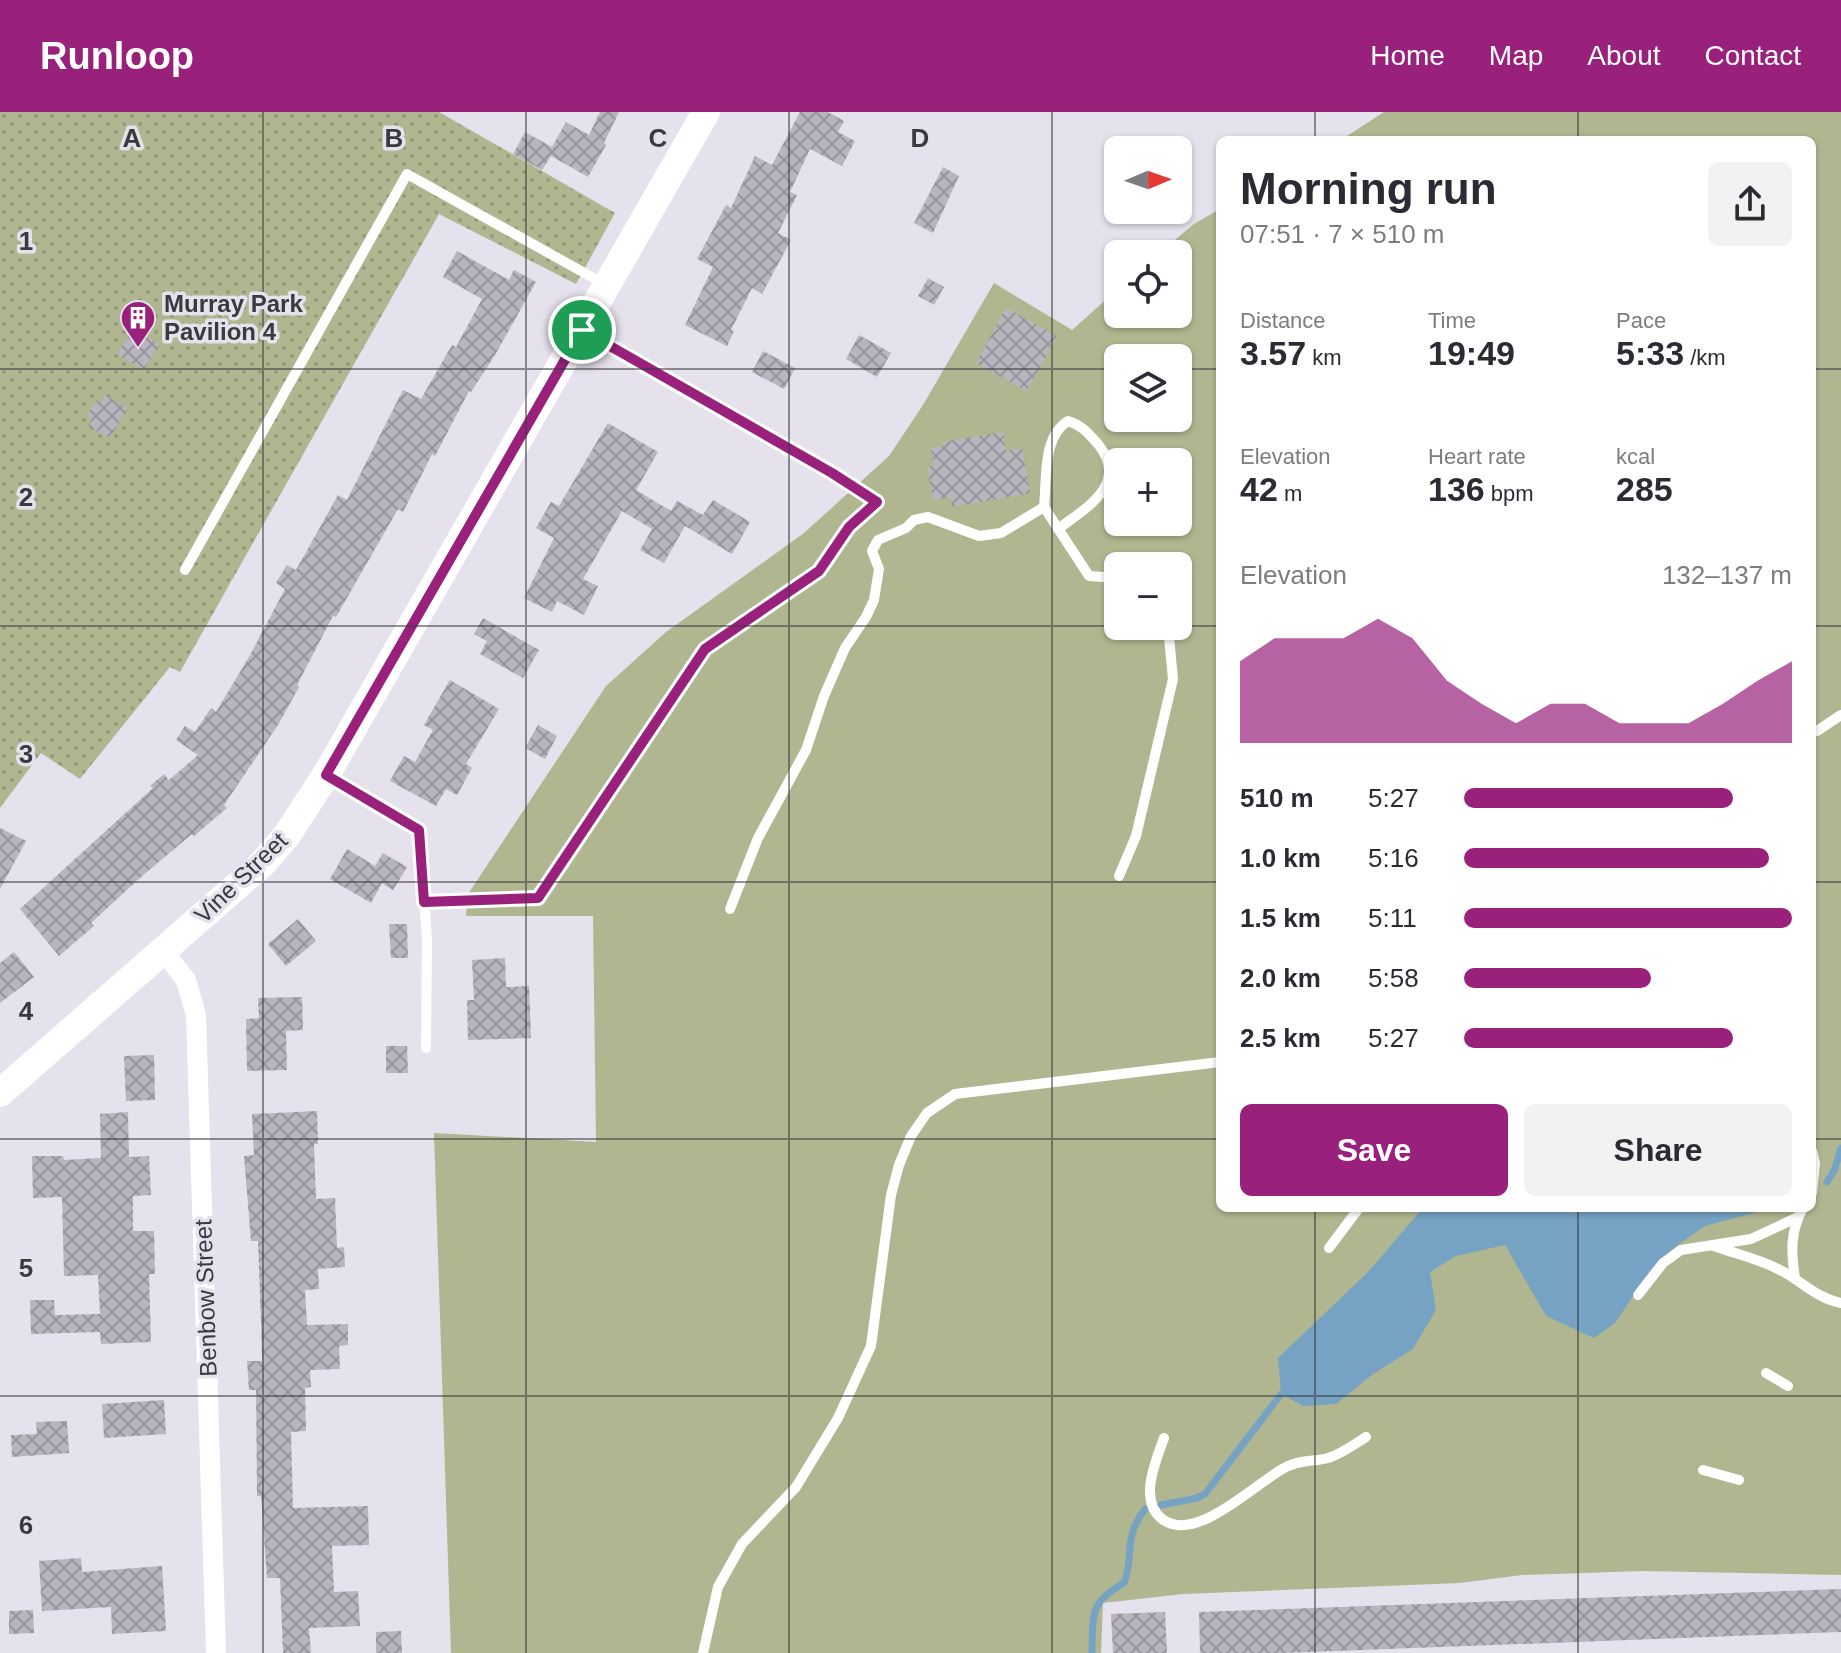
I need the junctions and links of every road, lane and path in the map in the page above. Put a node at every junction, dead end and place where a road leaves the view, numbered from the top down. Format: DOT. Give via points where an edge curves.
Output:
graph roads {
  1 [pos="706,112"];
  2 [pos="608,286"];
  3 [pos="582,330"];
  4 [pos="1044,507"];
  5 [pos="1058,529"];
  6 [pos="185,570"];
  7 [pos="1104,577"];
  8 [pos="1169,640"];
  9 [pos="1841,715"];
  10 [pos="1816,730"];
  11 [pos="326,775"];
  12 [pos="1119,876"];
  13 [pos="424,902"];
  14 [pos="730,909"];
  15 [pos="164,952"];
  16 [pos="426,1048"];
  17 [pos="1216,1062"];
  18 [pos="0,1093"];
  19 [pos="1356,1212"];
  20 [pos="1801,1213"];
  21 [pos="1712,1246"];
  22 [pos="1329,1248"];
  23 [pos="1795,1278"];
  24 [pos="1638,1295"];
  25 [pos="1841,1303"];
  26 [pos="1766,1373"];
  27 [pos="1788,1386"];
  28 [pos="1366,1437"];
  29 [pos="1164,1438"];
  30 [pos="1703,1470"];
  31 [pos="1739,1480"];
  32 [pos="216,1653"];
  33 [pos="703,1653"];
  1 -- 2 [label="street, Vine Street"];
  2 -- 3 [label="street, Vine Street"];
  2 -- 6 [label="lane" via="407,174"];
  3 -- 11 [label="street, Vine Street"];
  3 -- 13 [label="lane" via="877,502 849,527 819,571 705,649 538,898"];
  4 -- 5 [label="lane"];
  4 -- 5 [label="lane" via="1051,440 1068,421 1081,425 1102,450 1110,474 1105,490"];
  4 -- 14 [label="lane" via="1001,533 979,536 928,517 878,540 872,551 879,569 874,600 845,648 806,750 758,838"];
  5 -- 7 [label="lane" via="1089,576"];
  8 -- 12 [label="lane" via="1173,679 1136,836"];
  9 -- 10 [label="lane"];
  11 -- 13 [label="lane" via="419,830"];
  11 -- 15 [label="street, Vine Street" via="262,864"];
  13 -- 16 [label="lane"];
  15 -- 18 [label="street, Vine Street"];
  15 -- 32 [label="street, Benbow Street" via="186,980 196,1015"];
  17 -- 33 [label="lane" via="955,1094 927,1113 911,1136 895,1180 871,1346 838,1418 796,1487 742,1544 718,1587"];
  19 -- 22 [label="lane"];
  20 -- 21 [label="lane" via="1751,1239"];
  20 -- 23 [label="lane" via="1790,1249"];
  21 -- 23 [label="lane"];
  21 -- 24 [label="lane" via="1681,1250 1663,1263"];
  23 -- 25 [label="lane" via="1810,1291"];
  26 -- 27 [label="lane"];
  28 -- 29 [label="lane" via="1327,1458 1284,1468 1189,1526 1166,1522 1156,1513 1149,1492"];
  30 -- 31 [label="lane"];
}
